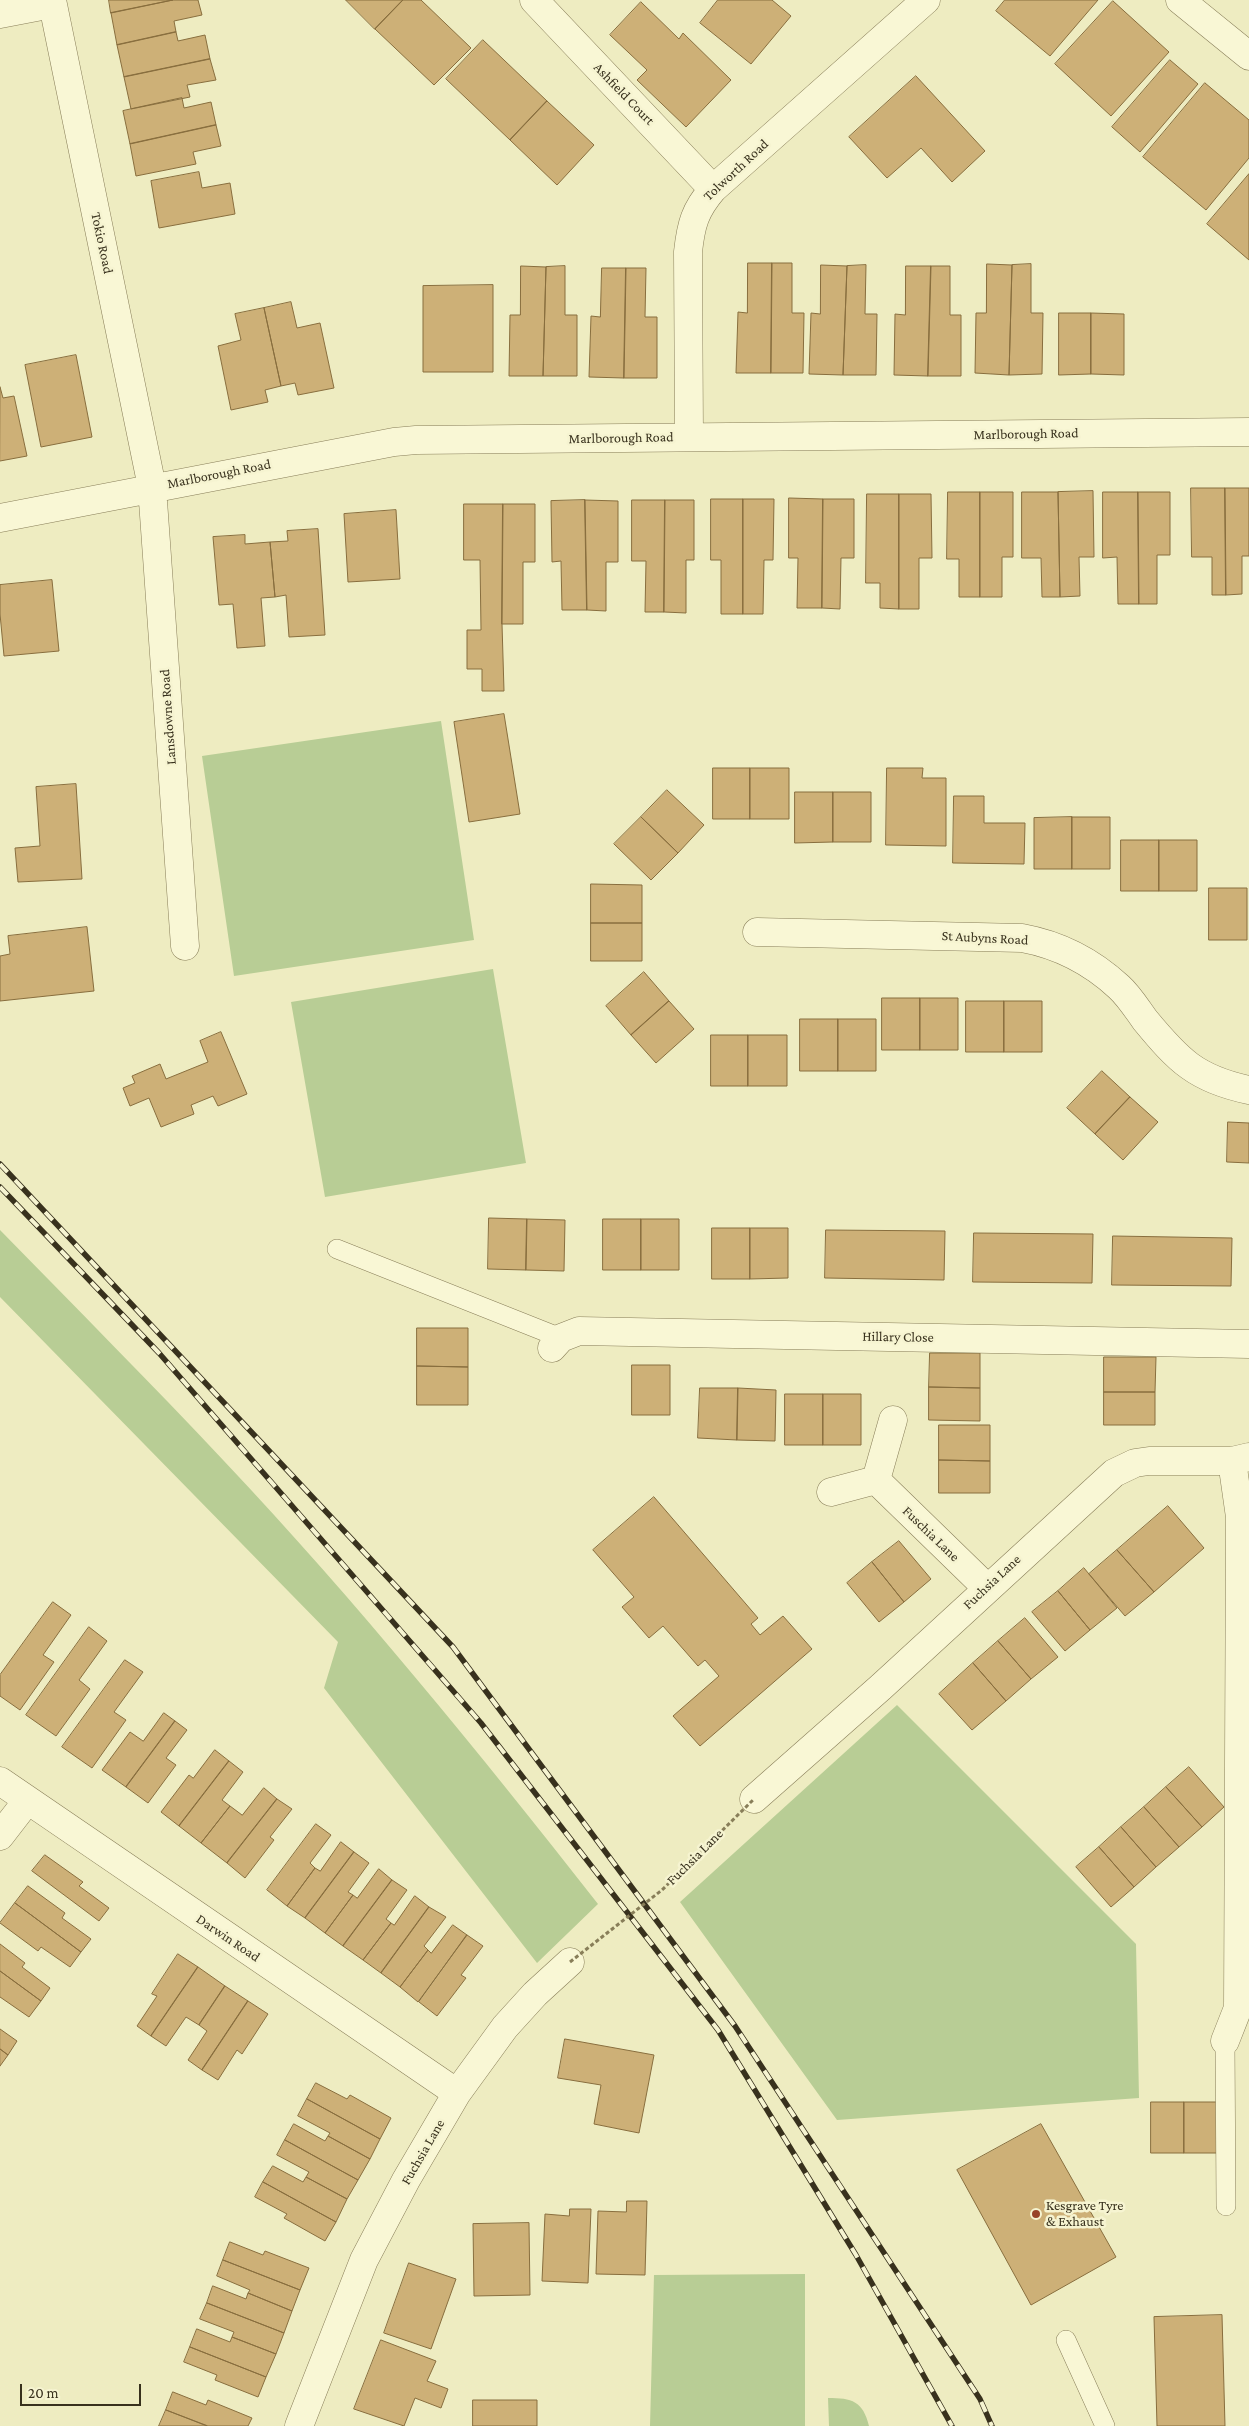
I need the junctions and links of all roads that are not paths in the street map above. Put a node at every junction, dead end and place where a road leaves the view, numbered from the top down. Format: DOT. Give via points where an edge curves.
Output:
graph roads {
  1 [pos="534,0"];
  2 [pos="926,0"];
  3 [pos="1180,0"];
  4 [pos="52,2"];
  5 [pos="0,14"];
  6 [pos="1249,56"];
  7 [pos="713,189"];
  8 [pos="1249,432"];
  9 [pos="689,437"];
  10 [pos="152,487"];
  11 [pos="0,518"];
  12 [pos="757,932"];
  13 [pos="185,946"];
  14 [pos="1249,1090"];
  15 [pos="337,1249"];
  16 [pos="556,1343"];
  17 [pos="1249,1344"];
  18 [pos="893,1420"];
  19 [pos="1240,1459"];
  20 [pos="876,1480"];
  21 [pos="831,1492"];
  22 [pos="986,1587"];
  23 [pos="0,1781"];
  24 [pos="754,1798"];
  25 [pos="27,1801"];
  26 [pos="0,1836"];
  27 [pos="570,1962"];
  28 [pos="1225,2042"];
  29 [pos="457,2093"];
  30 [pos="1226,2206"];
  31 [pos="1066,2340"];
  32 [pos="299,2426"];
  33 [pos="1105,2426"];
  1 -- 7 [label="street, Ashfield Court"];
  2 -- 7 [label="street, Tolworth Road"];
  3 -- 6 [label="street"];
  4 -- 5 [label="street"];
  4 -- 10 [label="street, Tokio Road"];
  7 -- 9 [label="street, Tolworth Road" via="700,204 691,224 688,252"];
  8 -- 9 [label="street, Marlborough Road"];
  9 -- 10 [label="street, Marlborough Road" via="409,440"];
  10 -- 11 [label="street, Marlborough Road"];
  10 -- 13 [label="street, Lansdowne Road"];
  12 -- 14 [label="street, St Aubyns Road" via="1013,937 1043,942 1092,965 1120,988 1183,1063 1200,1073"];
  15 -- 16 [label="lane"];
  16 -- 17 [label="street, Hillary Close" via="579,1331"];
  18 -- 20 [label="street"];
  19 -- 22 [label="street, Fuchsia Lane" via="1149,1461 1135,1463 1114,1473"];
  19 -- 28 [label="street" via="1238,2008"];
  20 -- 21 [label="street"];
  20 -- 22 [label="street, Fuschia Lane"];
  22 -- 24 [label="street, Fuchsia Lane" via="881,1686"];
  23 -- 25 [label="street, Darwin Road"];
  25 -- 26 [label="street"];
  25 -- 29 [label="street, Darwin Road"];
  27 -- 29 [label="street, Fuchsia Lane" via="505,2027"];
  28 -- 30 [label="lane"];
  29 -- 32 [label="street, Fuchsia Lane" via="364,2260"];
  31 -- 33 [label="lane"];
}
